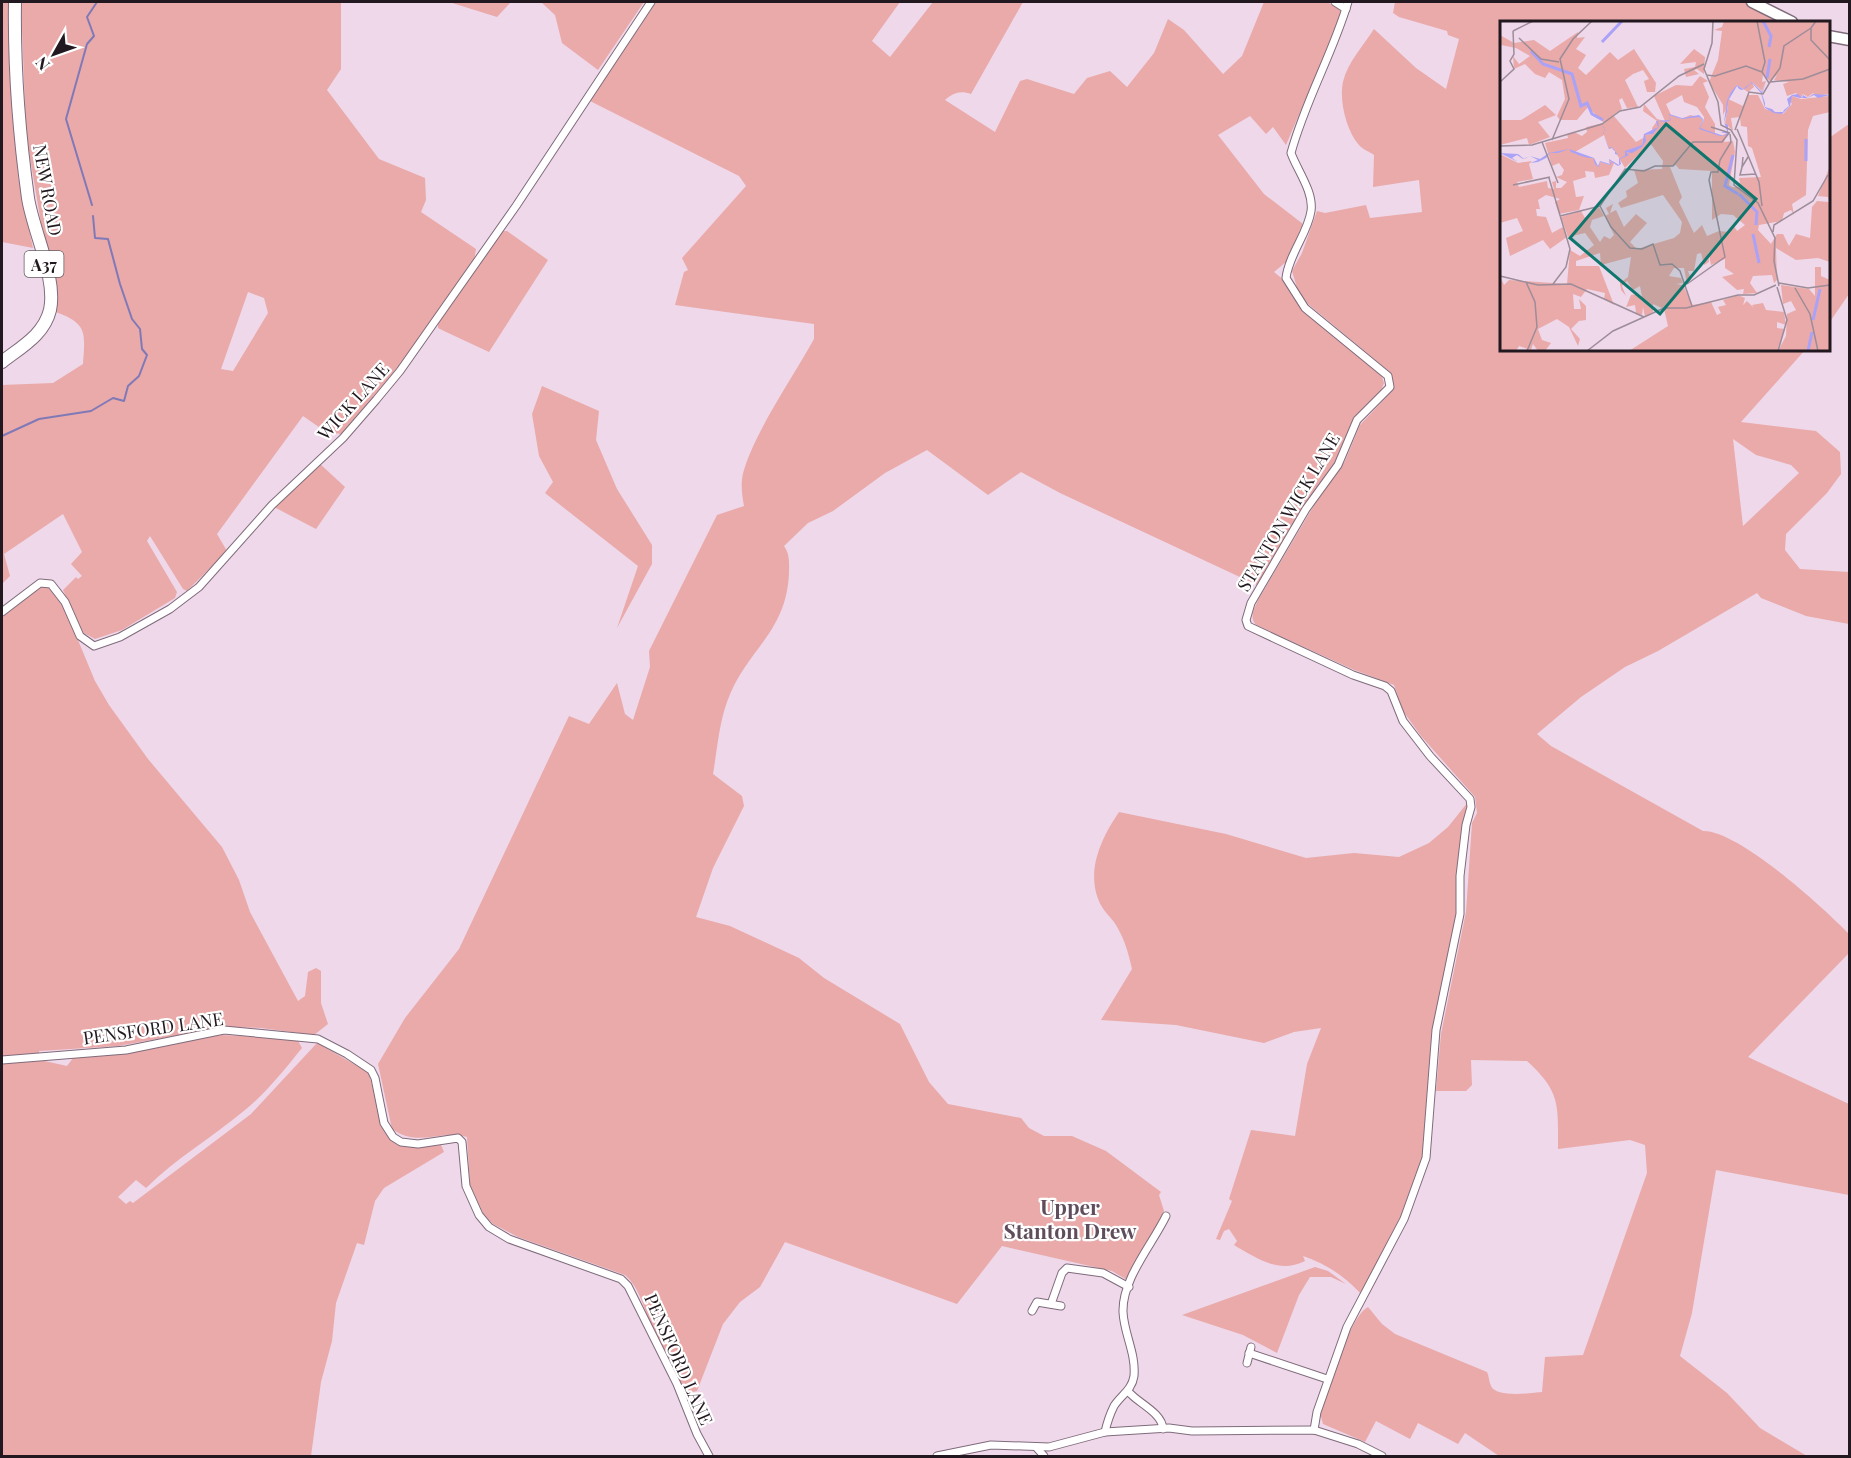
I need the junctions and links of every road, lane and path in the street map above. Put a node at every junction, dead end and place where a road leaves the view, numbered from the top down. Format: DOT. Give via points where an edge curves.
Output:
graph roads {
  1 [pos="15,2"];
  2 [pos="651,2"];
  3 [pos="1335,2"];
  4 [pos="1752,2"];
  5 [pos="1347,5"];
  6 [pos="1790,21"];
  7 [pos="1830,36"];
  8 [pos="1850,40"];
  9 [pos="2,362"];
  10 [pos="2,612"];
  11 [pos="2,1060"];
  12 [pos="1166,1216"];
  13 [pos="1129,1287"];
  14 [pos="1051,1304"];
  15 [pos="1061,1306"];
  16 [pos="1032,1311"];
  17 [pos="1246,1363"];
  18 [pos="1327,1379"];
  19 [pos="1128,1391"];
  20 [pos="1163,1429"];
  21 [pos="1314,1430"];
  22 [pos="1105,1432"];
  23 [pos="1036,1447"];
  24 [pos="709,1456"];
  25 [pos="937,1456"];
  26 [pos="1044,1456"];
  27 [pos="1382,1456"];
  1 -- 9 [label="highway, NEW ROAD / A37" via="24,166 31,217 50,284 51,302 40,331"];
  2 -- 10 [label="street, WICK LANE" via="516,206 400,370 342,438 273,505 212,575 170,609 120,637 94,646 80,636 65,602 51,584 40,583"];
  3 -- 5 [label="street"];
  4 -- 6 [label="main road"];
  5 -- 18 [label="street, STANTON WICK LANE" via="1291,153 1308,192 1311,211 1286,278 1305,308 1388,376 1390,387 1357,420 1338,465 1306,509 1251,603 1246,620 1248,626 1385,686 1391,691 1403,721 1472,807 1460,876 1460,914 1436,1030 1426,1158 1404,1219 1347,1327"];
  7 -- 8 [label="main road"];
  11 -- 24 [label="street, PENSFORD LANE" via="126,1050 224,1030 318,1039 347,1054 364,1064 375,1078 384,1123 393,1137 418,1144 451,1137 462,1142 466,1186 489,1227 509,1239 621,1279 628,1286"];
  12 -- 13 [label="street"];
  13 -- 14 [label="street" via="1110,1275 1071,1267 1062,1273"];
  13 -- 19 [label="street" via="1123,1311 1134,1376"];
  14 -- 15 [label="street"];
  14 -- 16 [label="street" via="1037,1302"];
  17 -- 18 [label="street" via="1250,1350"];
  18 -- 21 [label="street, STANTON WICK LANE"];
  19 -- 20 [label="street" via="1156,1415"];
  19 -- 22 [label="street" via="1114,1407"];
  20 -- 21 [label="street"];
  20 -- 22 [label="street"];
  21 -- 27 [label="street"];
  22 -- 23 [label="street"];
  23 -- 25 [label="street" via="992,1445"];
  23 -- 26 [label="street"];
}
